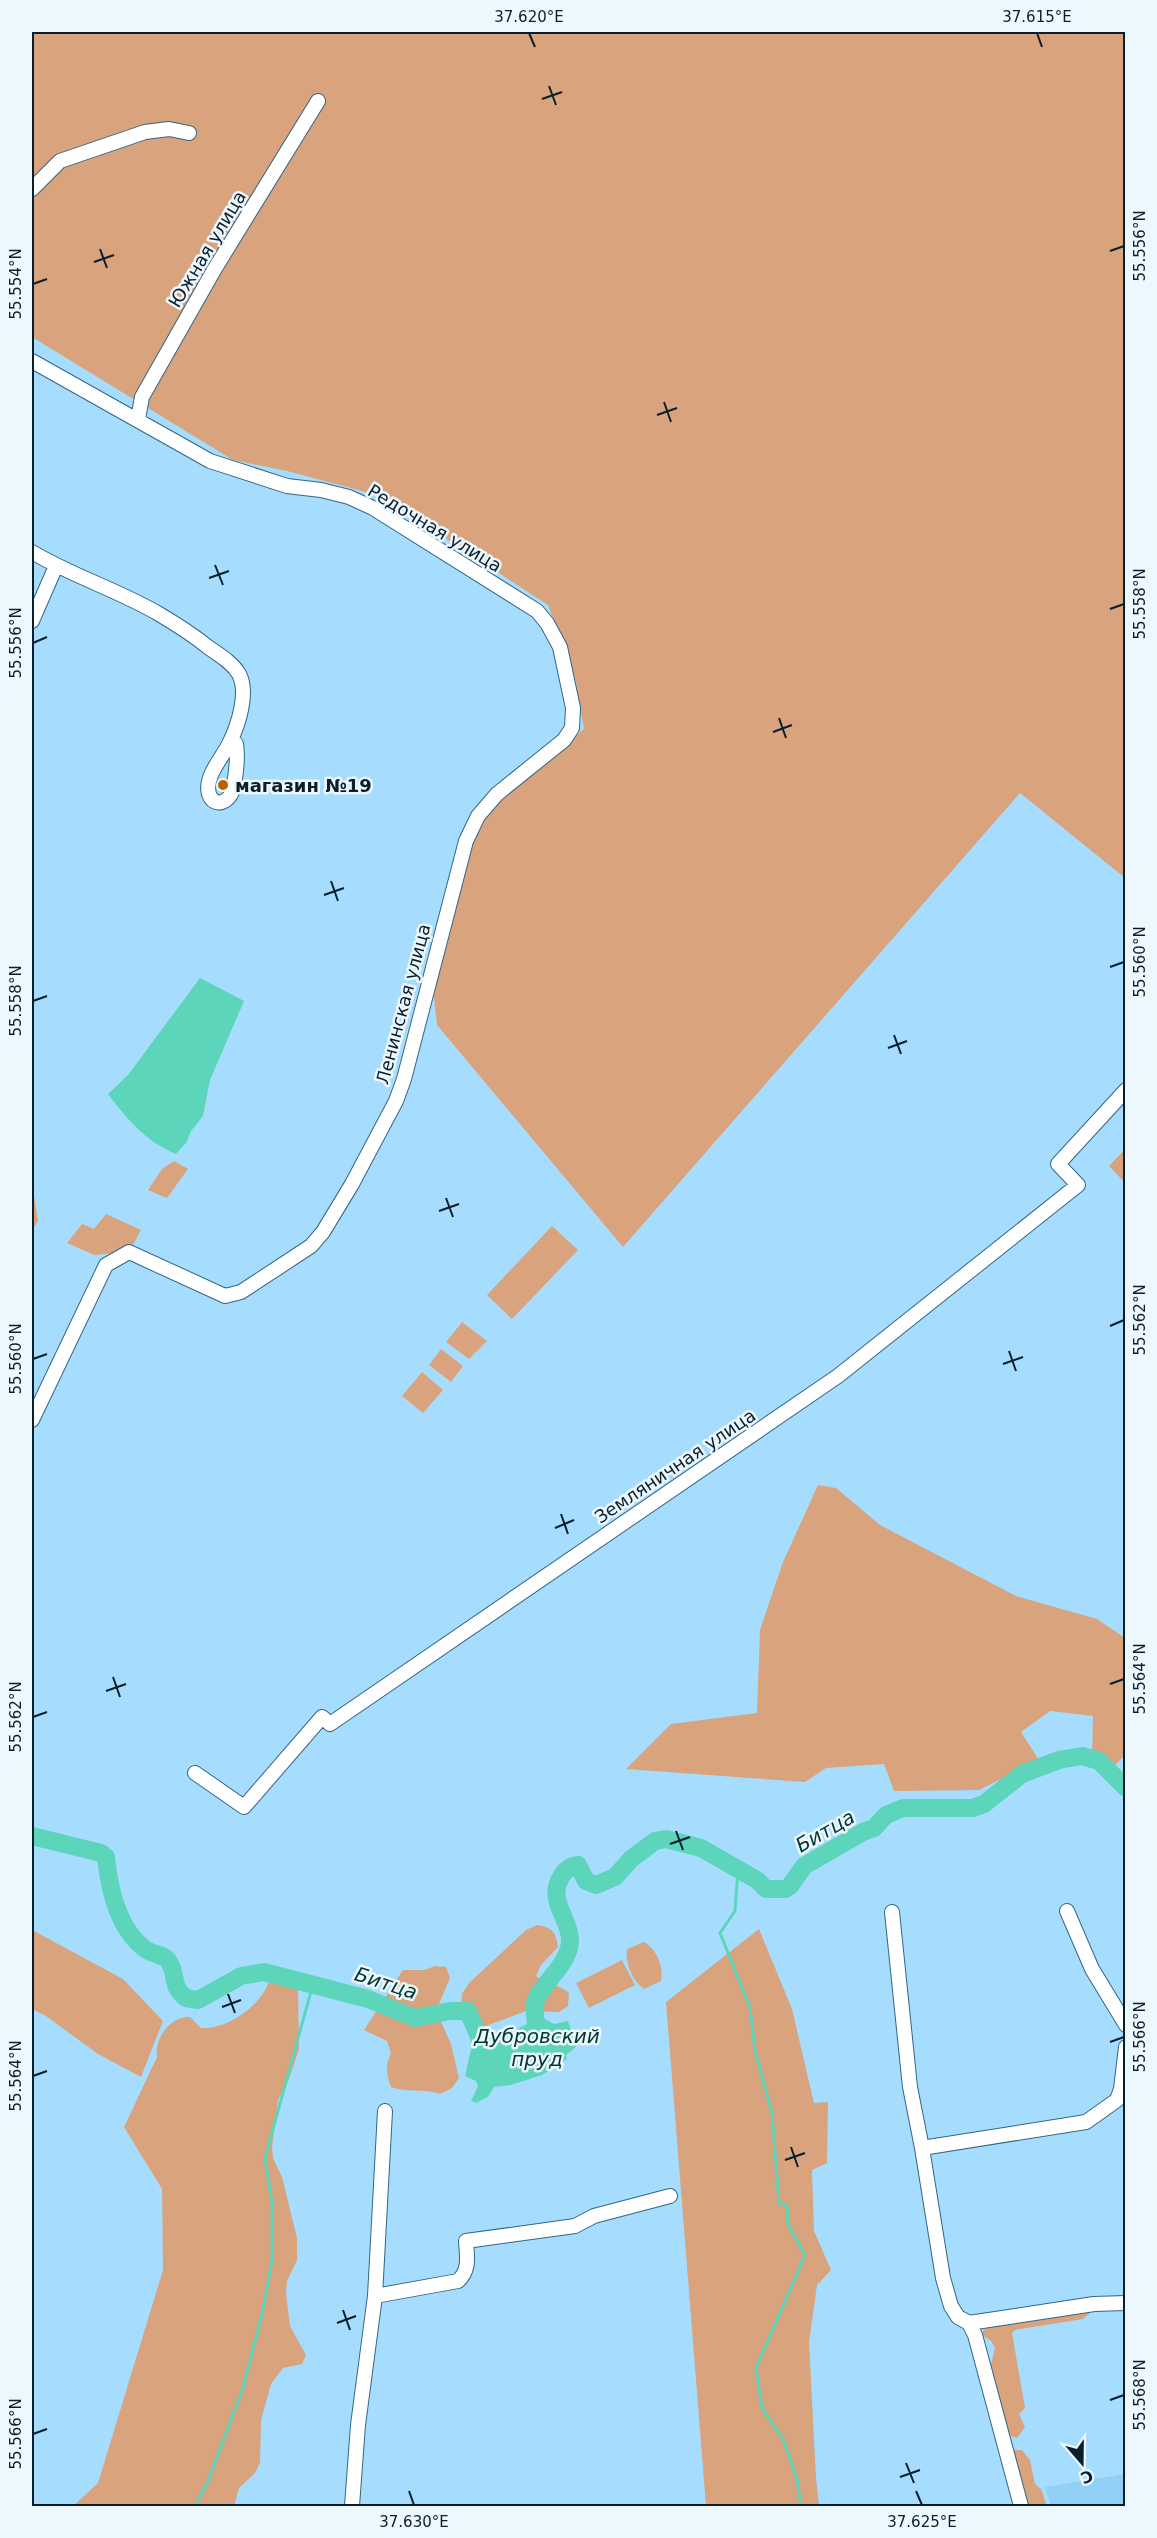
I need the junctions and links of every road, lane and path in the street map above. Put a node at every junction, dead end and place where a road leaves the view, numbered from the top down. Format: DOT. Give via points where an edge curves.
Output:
graph roads {
  1 [pos="318,101"];
  2 [pos="189,133"];
  3 [pos="32,189"];
  4 [pos="32,361"];
  5 [pos="138,419"];
  6 [pos="32,552"];
  7 [pos="56,566"];
  8 [pos="32,621"];
  9 [pos="230,742"];
  10 [pos="546,756"];
  11 [pos="1125,1090"];
  12 [pos="32,1420"];
  13 [pos="195,1773"];
  14 [pos="1067,1911"];
  15 [pos="892,1912"];
  16 [pos="1125,2025"];
  17 [pos="1125,2047"];
  18 [pos="385,2111"];
  19 [pos="922,2148"];
  20 [pos="670,2196"];
  21 [pos="375,2296"];
  22 [pos="1125,2303"];
  23 [pos="969,2323"];
  24 [pos="352,2506"];
  25 [pos="1021,2506"];
  1 -- 5 [label="street, Южная улица" via="214,270 142,397"];
  2 -- 3 [label="street" via="169,129 145,132 60,161"];
  4 -- 5 [label="street, Редочная улица"];
  5 -- 10 [label="street, Редочная улица" via="210,461 287,486 349,497 374,508 537,611 560,647 573,708 572,728"];
  6 -- 7 [label="street"];
  7 -- 8 [label="street"];
  7 -- 9 [label="street" via="158,613 228,662 244,686"];
  10 -- 12 [label="street, Ленинская улица" via="497,794 478,816 466,841 396,1101 323,1232 311,1246 241,1292 225,1296 129,1252 106,1265"];
  11 -- 13 [label="street, Земляничная улица" via="1058,1164 1078,1185 838,1376 330,1724 322,1717 244,1807"];
  14 -- 16 [label="street" via="1092,1969"];
  15 -- 19 [label="street" via="910,2087"];
  17 -- 19 [label="street" via="1117,2100 1086,2122"];
  18 -- 21 [label="street"];
  19 -- 23 [label="street" via="943,2278 951,2306 958,2317"];
  20 -- 21 [label="street" via="594,2216 575,2226 466,2241 467,2267 458,2281"];
  21 -- 24 [label="street"];
  22 -- 23 [label="street"];
  23 -- 25 [label="street"];
}
